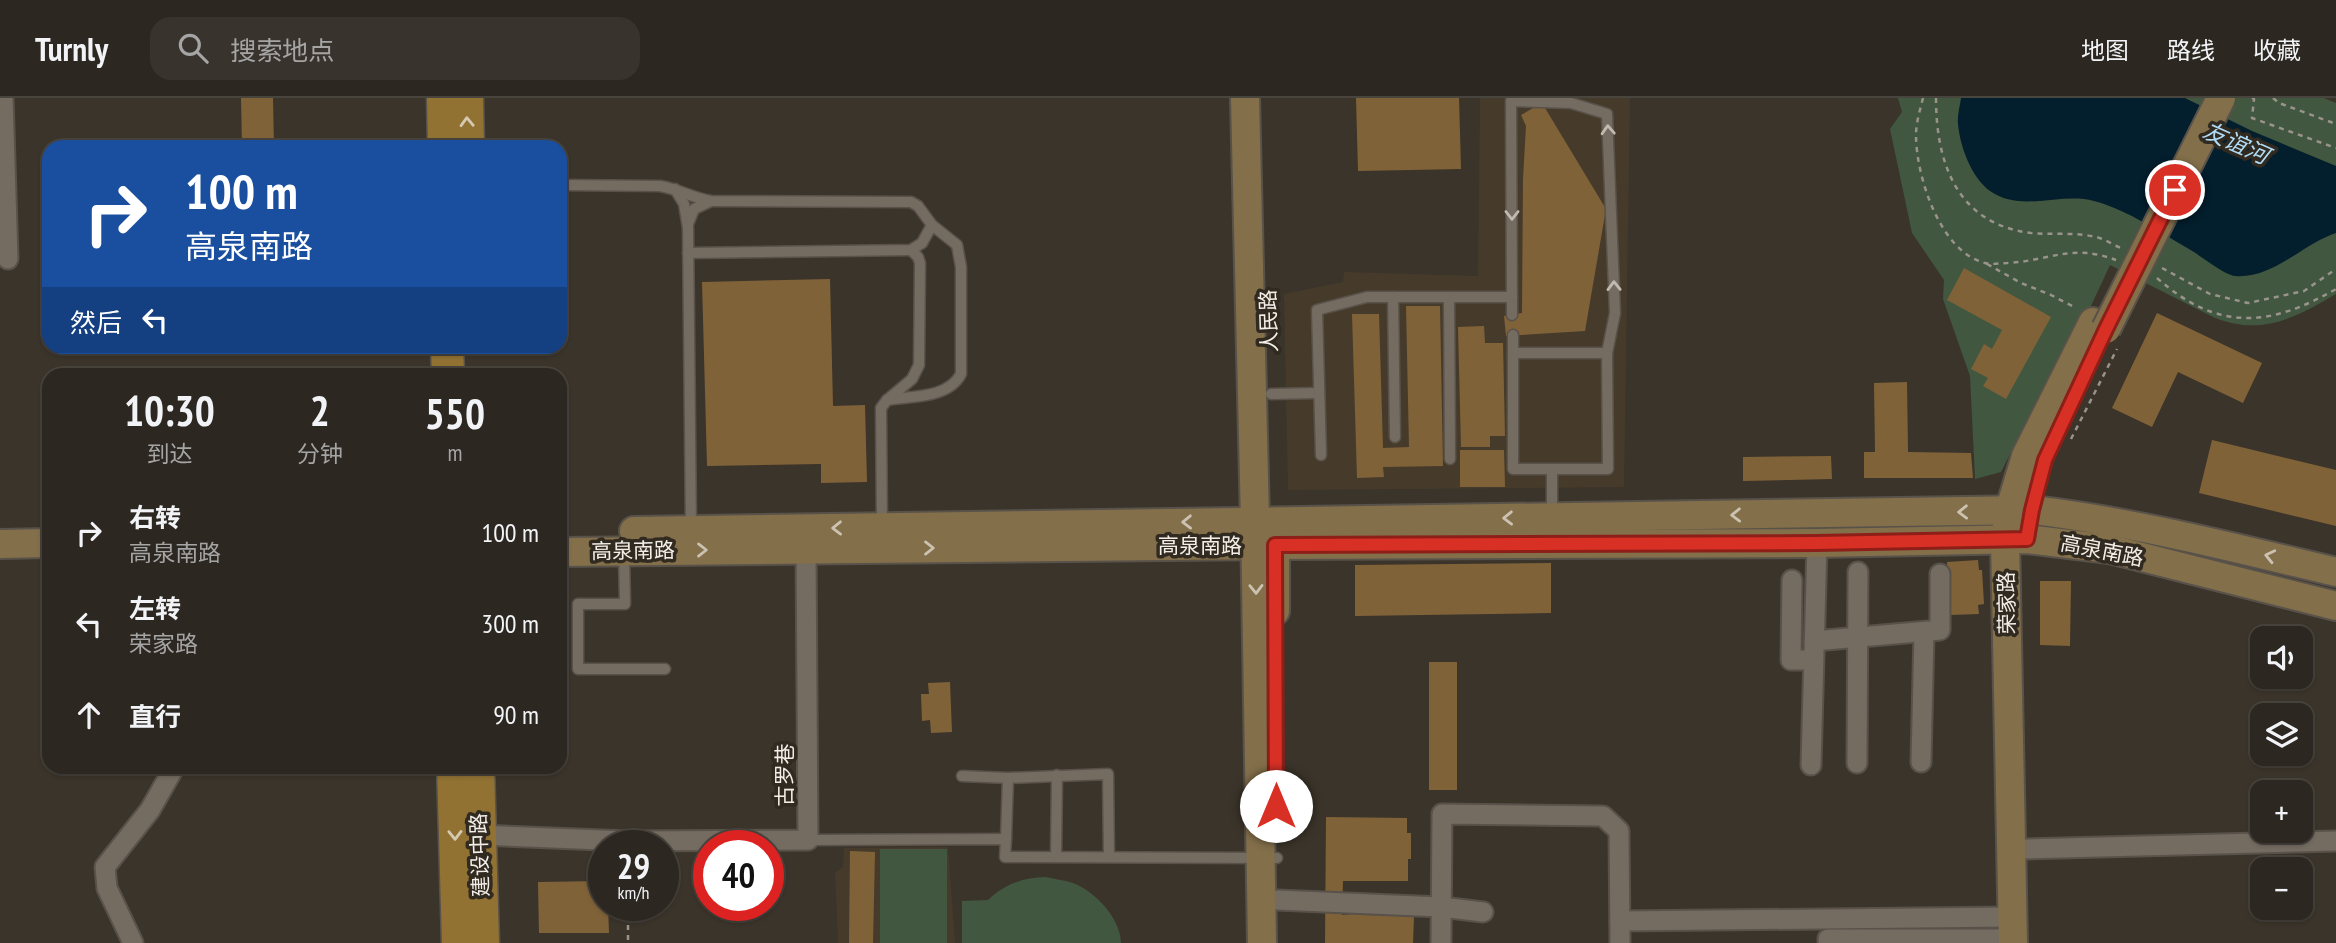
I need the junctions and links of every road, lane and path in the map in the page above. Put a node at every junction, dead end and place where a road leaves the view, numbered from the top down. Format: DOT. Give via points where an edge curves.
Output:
graph roads {
  1 [pos="3,98"];
  2 [pos="443,98"];
  3 [pos="467,98"];
  4 [pos="1245,98"];
  5 [pos="1262,98"];
  6 [pos="1923,98"];
  7 [pos="1936,98"];
  8 [pos="2204,98"];
  9 [pos="2221,98"];
  10 [pos="2252,98"];
  11 [pos="2273,98"];
  12 [pos="2336,124"];
  13 [pos="444,140"];
  14 [pos="468,140"];
  15 [pos="2336,148"];
  16 [pos="567,186"];
  17 [pos="674,189"];
  18 [pos="711,201"];
  19 [pos="688,228"];
  20 [pos="930,233"];
  21 [pos="911,250"];
  22 [pos="2124,250"];
  23 [pos="688,253"];
  24 [pos="8,259"];
  25 [pos="920,263"];
  26 [pos="2126,263"];
  27 [pos="1987,264"];
  28 [pos="2156,264"];
  29 [pos="2336,269"];
  30 [pos="2151,273"];
  31 [pos="2336,289"];
  32 [pos="1449,297"];
  33 [pos="1393,298"];
  34 [pos="1512,298"];
  35 [pos="1512,315"];
  36 [pos="2098,326"];
  37 [pos="1513,335"];
  38 [pos="1513,353"];
  39 [pos="1607,353"];
  40 [pos="1319,393"];
  41 [pos="1271,394"];
  42 [pos="887,400"];
  43 [pos="1395,437"];
  44 [pos="2071,439"];
  45 [pos="1321,455"];
  46 [pos="1450,459"];
  47 [pos="1552,469"];
  48 [pos="2021,511"];
  49 [pos="882,527"];
  50 [pos="691,530"];
  51 [pos="1552,531"];
  52 [pos="567,533"];
  53 [pos="1265,533"];
  54 [pos="2016,539"];
  55 [pos="42,543"];
  56 [pos="1816,543"];
  57 [pos="0,544"];
  58 [pos="806,549"];
  59 [pos="624,550"];
  60 [pos="567,552"];
  61 [pos="42,560"];
  62 [pos="0,561"];
  63 [pos="1858,572"];
  64 [pos="2336,572"];
  65 [pos="1940,574"];
  66 [pos="1792,580"];
  67 [pos="2336,606"];
  68 [pos="1924,632"];
  69 [pos="1859,637"];
  70 [pos="1814,650"];
  71 [pos="665,669"];
  72 [pos="1921,762"];
  73 [pos="1857,763"];
  74 [pos="1811,765"];
  75 [pos="170,774"];
  76 [pos="453,774"];
  77 [pos="478,774"];
  78 [pos="1057,775"];
  79 [pos="962,776"];
  80 [pos="1008,778"];
  81 [pos="480,835"];
  82 [pos="808,839"];
  83 [pos="1006,839"];
  84 [pos="2336,841"];
  85 [pos="2026,849"];
  86 [pos="1056,857"];
  87 [pos="1109,857"];
  88 [pos="1269,858"];
  89 [pos="1277,900"];
  90 [pos="1441,907"];
  91 [pos="1483,912"];
  92 [pos="628,921"];
  93 [pos="1620,921"];
  94 [pos="2016,936"];
  95 [pos="128,942"];
  96 [pos="458,943"];
  97 [pos="483,943"];
  98 [pos="628,943"];
  99 [pos="1262,943"];
  100 [pos="1278,943"];
  101 [pos="1441,943"];
  102 [pos="1620,943"];
  103 [pos="1828,943"];
  1 -- 24 [label="street"];
  2 -- 13 [label="main road"];
  14 -- 3 [label="main road, one-way"];
  4 -- 53 [label="main road, 人民路"];
  5 -- 41 [label="main road, 人民路"];
  6 -- 27 [label="path" via="1916,133 1932,208 1966,255"];
  7 -- 22 [label="path" via="1936,132 1945,163 1955,187 1974,211 2028,232 2099,238"];
  8 -- 36 [label="main road, 荣家路"];
  9 -- 36 [label="main road, bridge"];
  10 -- 15 [label="path" via="2252,118"];
  11 -- 12 [label="path"];
  16 -- 17 [label="lane"];
  17 -- 18 [label="lane"];
  17 -- 19 [label="lane" via="684,204"];
  18 -- 19 [label="lane" via="694,209"];
  18 -- 20 [label="lane" via="911,202 918,206"];
  19 -- 23 [label="lane"];
  20 -- 21 [label="lane"];
  20 -- 25 [label="lane"];
  20 -- 42 [label="lane" via="952,240 959,254 961,374 950,386 929,395"];
  21 -- 23 [label="lane"];
  21 -- 25 [label="lane"];
  23 -- 50 [label="lane"];
  25 -- 42 [label="lane" via="919,365 912,379"];
  26 -- 27 [label="path" via="2082,251"];
  27 -- 36 [label="path" via="2051,295"];
  28 -- 29 [label="path" via="2210,294 2248,303 2304,291"];
  30 -- 31 [label="path" via="2185,298 2229,318 2286,314"];
  32 -- 33 [label="lane"];
  32 -- 34 [label="lane"];
  32 -- 46 [label="lane"];
  33 -- 40 [label="lane" via="1367,298 1317,310"];
  33 -- 43 [label="lane"];
  34 -- 35 [label="lane"];
  39 -- 34 [label="lane, one-way" via="1615,313 1607,114 1571,103 1511,101"];
  36 -- 44 [label="path"];
  36 -- 48 [label="main road, 荣家路"];
  37 -- 38 [label="lane"];
  38 -- 39 [label="lane"];
  38 -- 47 [label="lane" via="1513,469"];
  39 -- 47 [label="lane" via="1608,469"];
  40 -- 41 [label="lane"];
  40 -- 45 [label="lane"];
  41 -- 53 [label="main road, 人民路"];
  42 -- 49 [label="lane" via="880,416"];
  47 -- 51 [label="lane"];
  48 -- 51 [label="main road, 高泉南路, one-way"];
  48 -- 54 [label="main road, 荣家路"];
  64 -- 48 [label="main road, 高泉南路, one-way" via="2181,535 2086,517"];
  49 -- 50 [label="main road, 高泉南路, one-way"];
  53 -- 49 [label="main road, 高泉南路, one-way"];
  50 -- 52 [label="main road, 高泉南路"];
  51 -- 53 [label="main road, 高泉南路"];
  51 -- 56 [label="main road, 高泉南路"];
  58 -- 53 [label="main road, 高泉南路, one-way"];
  53 -- 88 [label="main road"];
  54 -- 56 [label="main road, 高泉南路"];
  54 -- 67 [label="main road, 高泉南路" via="2110,549"];
  54 -- 85 [label="main road, 荣家路" via="2024,565"];
  54 -- 94 [label="main road, 荣家路"];
  55 -- 57 [label="main road"];
  56 -- 70 [label="street"];
  59 -- 58 [label="main road, 高泉南路, one-way"];
  58 -- 82 [label="street, 古罗巷"];
  59 -- 60 [label="main road, 高泉南路"];
  59 -- 71 [label="lane" via="625,604 578,604 578,669"];
  61 -- 62 [label="main road"];
  63 -- 69 [label="street"];
  65 -- 68 [label="street" via="1940,630"];
  66 -- 70 [label="street" via="1791,660"];
  68 -- 69 [label="street"];
  68 -- 72 [label="street"];
  69 -- 70 [label="street"];
  69 -- 73 [label="street"];
  70 -- 74 [label="street"];
  75 -- 95 [label="street" via="150,810 105,867 107,888"];
  76 -- 96 [label="main road, 建设中路, one-way"];
  77 -- 81 [label="main road, 建设中路"];
  78 -- 80 [label="lane"];
  78 -- 86 [label="lane"];
  78 -- 87 [label="lane" via="1108,774"];
  79 -- 80 [label="lane"];
  80 -- 83 [label="lane"];
  81 -- 82 [label="street" via="627,841"];
  81 -- 97 [label="main road, 建设中路"];
  82 -- 83 [label="lane"];
  83 -- 86 [label="lane" via="1005,857"];
  84 -- 85 [label="street"];
  85 -- 94 [label="main road, 荣家路"];
  86 -- 87 [label="lane"];
  87 -- 88 [label="lane"];
  88 -- 89 [label="main road"];
  88 -- 99 [label="main road"];
  89 -- 90 [label="street"];
  89 -- 100 [label="main road"];
  90 -- 91 [label="street"];
  90 -- 93 [label="street" via="1442,814 1603,816 1619,831"];
  90 -- 101 [label="street"];
  92 -- 98 [label="path"];
  93 -- 94 [label="street"];
  93 -- 102 [label="street"];
  94 -- 103 [label="street" via="1828,939"];
}
